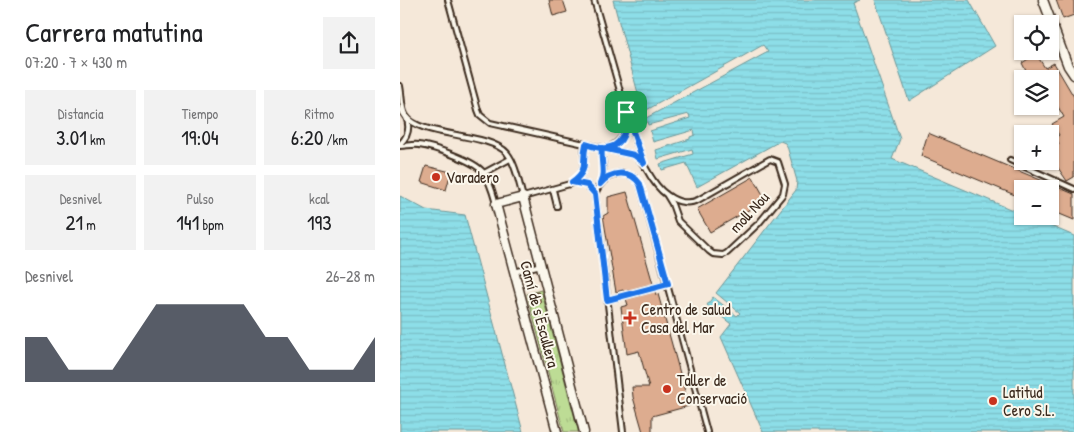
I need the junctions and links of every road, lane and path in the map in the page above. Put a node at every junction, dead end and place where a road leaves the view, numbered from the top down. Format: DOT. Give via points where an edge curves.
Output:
graph roads {
  1 [pos="448,0"];
  2 [pos="594,0"];
  3 [pos="1043,0"];
  4 [pos="1074,75"];
  5 [pos="400,86"];
  6 [pos="400,110"];
  7 [pos="626,112"];
  8 [pos="405,115"];
  9 [pos="586,144"];
  10 [pos="400,145"];
  11 [pos="602,148"];
  12 [pos="510,158"];
  13 [pos="1010,160"];
  14 [pos="644,163"];
  15 [pos="484,173"];
  16 [pos="572,182"];
  17 [pos="600,184"];
  18 [pos="1074,189"];
  19 [pos="553,190"];
  20 [pos="595,194"];
  21 [pos="666,194"];
  22 [pos="523,197"];
  23 [pos="496,204"];
  24 [pos="557,206"];
  25 [pos="541,265"];
  26 [pos="514,272"];
  27 [pos="668,284"];
  28 [pos="607,300"];
  29 [pos="558,432"];
  30 [pos="584,432"];
  31 [pos="622,432"];
  32 [pos="707,432"];
  1 -- 9 [label="lane" via="480,116 496,125"];
  2 -- 7 [label="lane, moll Nou"];
  3 -- 4 [label="street"];
  5 -- 8 [label="lane"];
  6 -- 8 [label="lane"];
  7 -- 11 [label="lane, moll Nou" via="622,138"];
  7 -- 14 [label="lane, moll Nou"];
  8 -- 10 [label="lane" via="408,134"];
  8 -- 12 [label="lane" via="416,124 493,144"];
  9 -- 11 [label="lane"];
  9 -- 16 [label="lane" via="584,171"];
  10 -- 15 [label="lane" via="437,149 476,166"];
  11 -- 14 [label="lane" via="634,155"];
  11 -- 17 [label="lane" via="604,174"];
  12 -- 15 [label="lane"];
  12 -- 22 [label="lane"];
  13 -- 18 [label="lane"];
  14 -- 21 [label="lane, moll Nou" via="657,186"];
  15 -- 23 [label="lane"];
  16 -- 19 [label="lane"];
  16 -- 20 [label="lane" via="587,185"];
  17 -- 20 [label="lane"];
  17 -- 27 [label="lane" via="618,173 636,178"];
  19 -- 22 [label="lane"];
  19 -- 24 [label="lane"];
  20 -- 28 [label="lane"];
  21 -- 21 [label="lane, moll Nou" via="683,203 694,202 770,159 778,162 785,184 783,194 758,223 727,253 719,255 709,251 678,221"];
  22 -- 23 [label="street"];
  22 -- 25 [label="street"];
  23 -- 26 [label="street, Camí de s'Escullera"];
  25 -- 26 [label="lane"];
  25 -- 30 [label="street"];
  26 -- 29 [label="street, Camí de s'Escullera"];
  27 -- 28 [label="lane"];
  27 -- 32 [label="lane"];
  28 -- 31 [label="lane"];
}
